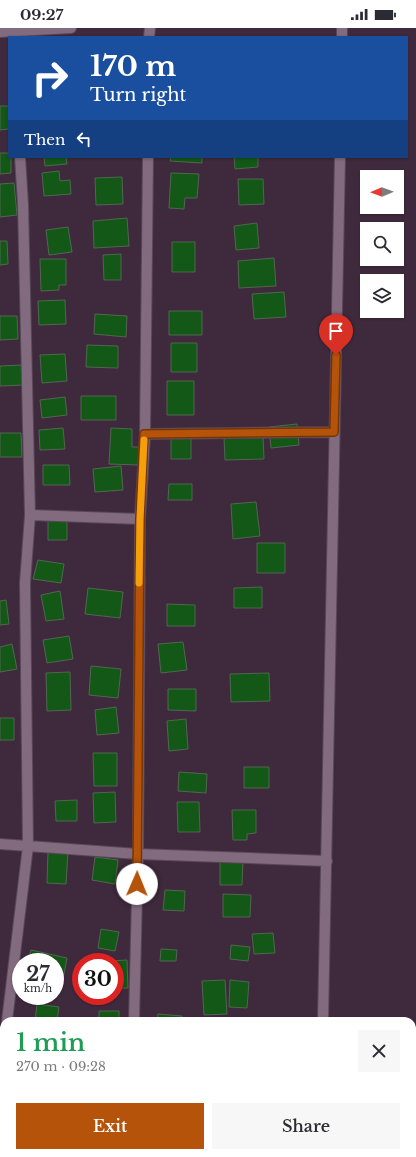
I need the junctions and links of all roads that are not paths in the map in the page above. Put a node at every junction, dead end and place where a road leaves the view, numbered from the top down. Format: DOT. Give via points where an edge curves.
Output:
graph roads {
  1 [pos="70,28"];
  2 [pos="0,32"];
  3 [pos="12,34"];
  4 [pos="20,158"];
  5 [pos="148,158"];
  6 [pos="340,158"];
  7 [pos="334,432"];
  8 [pos="144,434"];
  9 [pos="30,515"];
  10 [pos="140,519"];
  11 [pos="0,844"];
  12 [pos="28,846"];
  13 [pos="138,854"];
  14 [pos="327,862"];
  15 [pos="7,1017"];
  16 [pos="134,1017"];
  17 [pos="323,1017"];
  1 -- 3 [label="street"];
  2 -- 3 [label="street"];
  4 -- 9 [label="street"];
  5 -- 8 [label="street"];
  6 -- 7 [label="street"];
  7 -- 8 [label="street"];
  7 -- 14 [label="street"];
  8 -- 10 [label="street"];
  9 -- 10 [label="street"];
  9 -- 12 [label="street" via="25,583"];
  10 -- 13 [label="street"];
  11 -- 12 [label="street"];
  12 -- 13 [label="street"];
  12 -- 15 [label="street"];
  13 -- 14 [label="street"];
  13 -- 16 [label="street"];
  14 -- 17 [label="street"];
}
